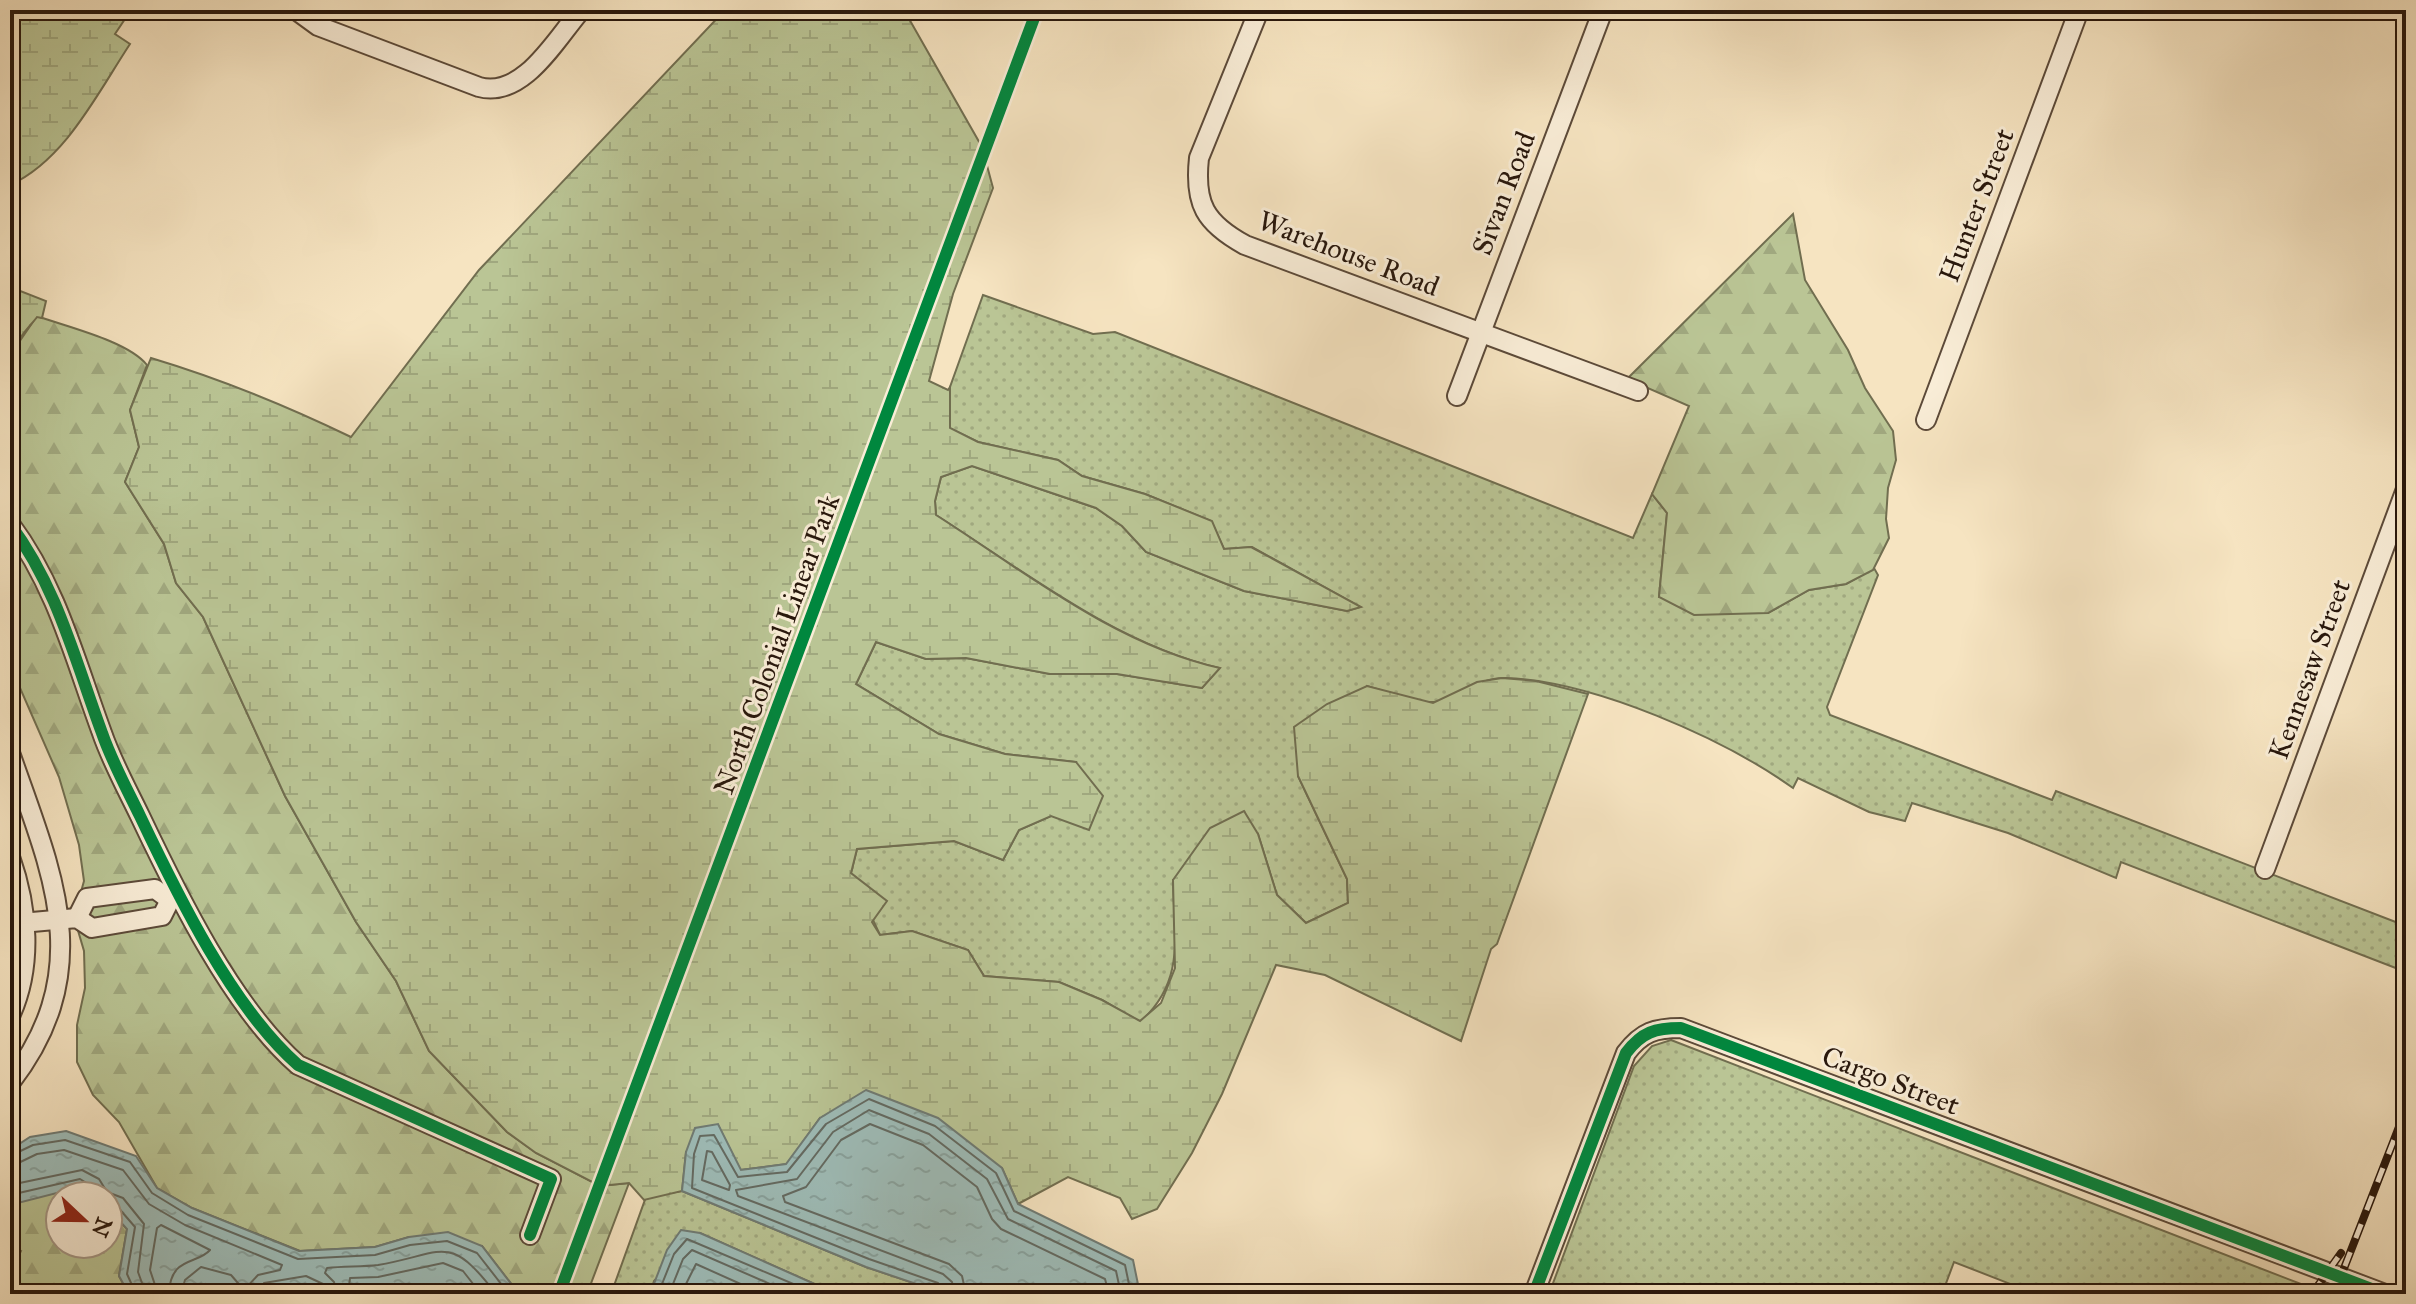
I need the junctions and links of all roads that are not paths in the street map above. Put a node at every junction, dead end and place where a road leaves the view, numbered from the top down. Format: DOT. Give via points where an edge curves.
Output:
graph roads {
  1 [pos="296,10"];
  2 [pos="581,10"];
  3 [pos="1259,10"];
  4 [pos="1603,10"];
  5 [pos="2079,10"];
  6 [pos="1480,333"];
  7 [pos="1638,391"];
  8 [pos="1457,396"];
  9 [pos="1926,420"];
  10 [pos="2406,489"];
  11 [pos="10,524"];
  12 [pos="10,753"];
  13 [pos="10,857"];
  14 [pos="2265,869"];
  15 [pos="142,890"];
  16 [pos="174,898"];
  17 [pos="68,918"];
  18 [pos="147,919"];
  19 [pos="18,923"];
  20 [pos="10,1016"];
  21 [pos="10,1083"];
  22 [pos="530,1235"];
  23 [pos="1534,1294"];
  24 [pos="2385,1294"];
  1 -- 2 [label="street" via="318,26 496,90 523,77"];
  3 -- 6 [label="street, Warehouse Road" via="1199,158 1196,183 1211,222 1245,245"];
  4 -- 6 [label="street, Sivan Road"];
  5 -- 9 [label="street, Hunter Street"];
  6 -- 7 [label="street, Warehouse Road"];
  6 -- 8 [label="street, Sivan Road"];
  10 -- 14 [label="street, Kennesaw Street"];
  11 -- 16 [label="street" via="53,591 103,737"];
  12 -- 17 [label="street"];
  13 -- 19 [label="street"];
  15 -- 16 [label="street" via="155,889"];
  15 -- 17 [label="street" via="87,898"];
  15 -- 18 [label="street"];
  16 -- 18 [label="street" via="162,916"];
  16 -- 22 [label="street" via="268,1038 298,1065 551,1179"];
  17 -- 18 [label="street" via="92,928"];
  17 -- 19 [label="street"];
  17 -- 21 [label="street" via="55,994 35,1047"];
  19 -- 20 [label="street" via="23,974"];
  23 -- 24 [label="street, Cargo Street" via="1626,1053 1655,1028 1681,1028"];
}
